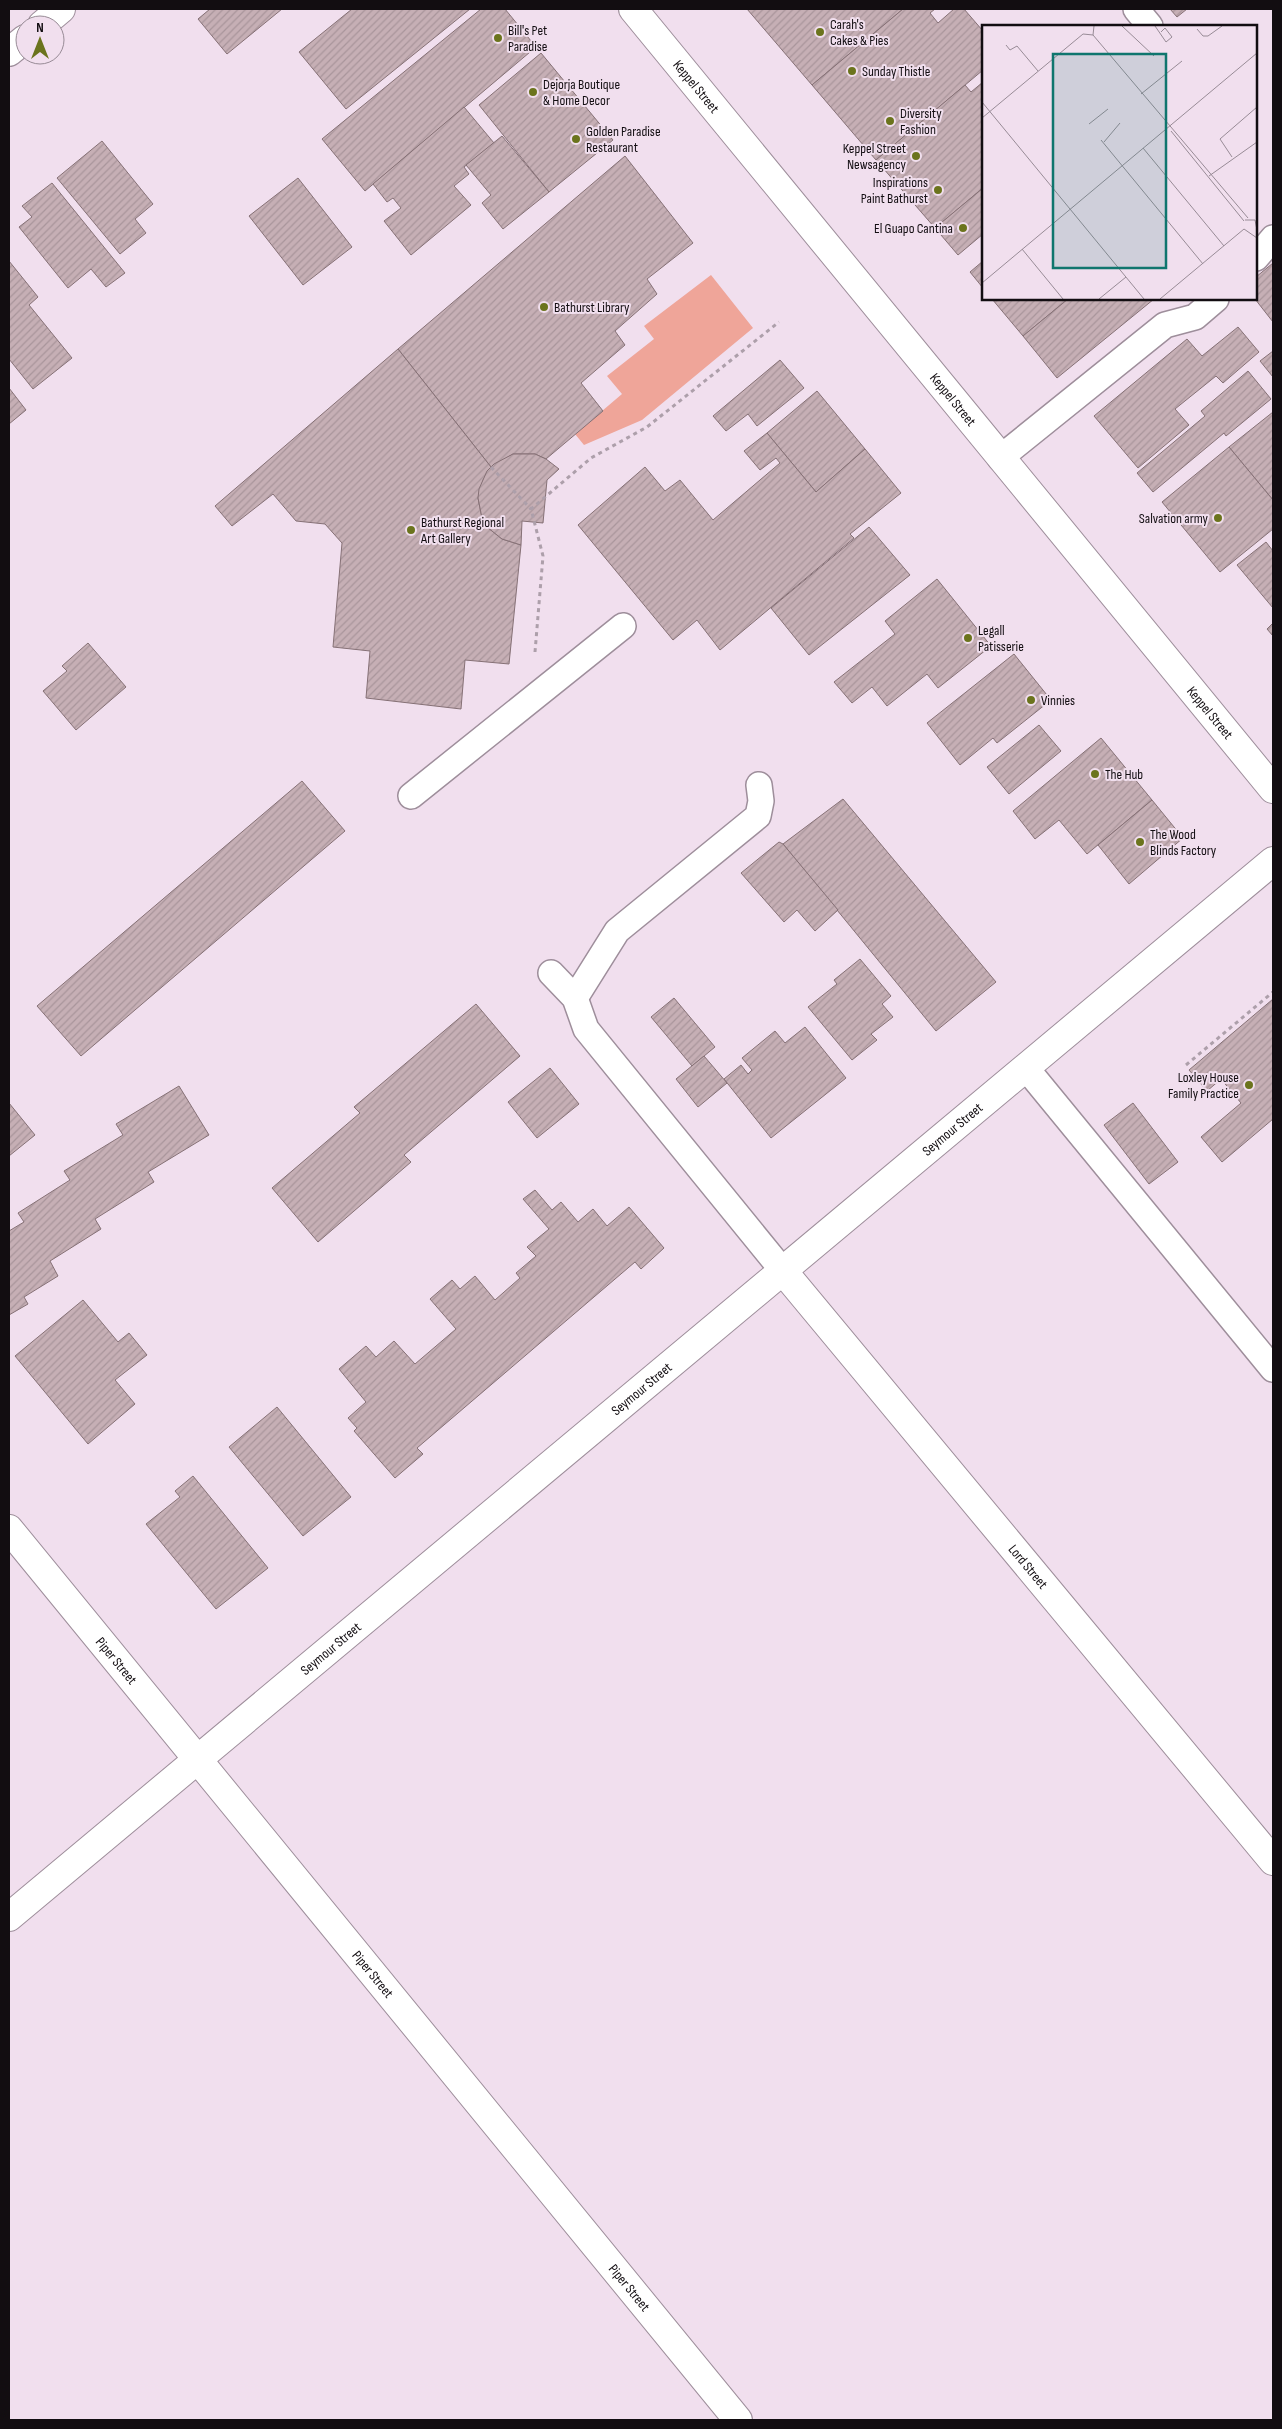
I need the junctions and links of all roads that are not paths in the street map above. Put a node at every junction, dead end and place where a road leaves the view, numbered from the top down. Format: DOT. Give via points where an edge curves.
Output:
graph roads {
  1 [pos="633,9"];
  2 [pos="1136,9"];
  3 [pos="1149,25"];
  4 [pos="1273,238"];
  5 [pos="1257,257"];
  6 [pos="1215,300"];
  7 [pos="1000,458"];
  8 [pos="623,626"];
  9 [pos="759,785"];
  10 [pos="1273,789"];
  11 [pos="411,796"];
  12 [pos="1273,861"];
  13 [pos="552,973"];
  14 [pos="575,998"];
  15 [pos="1026,1068"];
  16 [pos="783,1271"];
  17 [pos="1273,1369"];
  18 [pos="9,1529"];
  19 [pos="198,1760"];
  20 [pos="1273,1861"];
  21 [pos="9,1917"];
  22 [pos="738,2420"];
  1 -- 7 [label="street, Keppel Street"];
  2 -- 3 [label="lane"];
  4 -- 5 [label="lane"];
  6 -- 7 [label="lane" via="1195,317 1165,325"];
  7 -- 10 [label="street, Keppel Street"];
  8 -- 11 [label="lane"];
  9 -- 14 [label="lane" via="761,801 758,816 617,931"];
  12 -- 15 [label="street, Seymour Street"];
  13 -- 14 [label="lane"];
  14 -- 16 [label="lane" via="586,1029"];
  15 -- 16 [label="street, Seymour Street"];
  15 -- 17 [label="lane"];
  16 -- 19 [label="street, Seymour Street"];
  16 -- 20 [label="street, Lord Street"];
  18 -- 19 [label="street, Piper Street"];
  19 -- 21 [label="street, Seymour Street"];
  19 -- 22 [label="street, Piper Street"];
}
